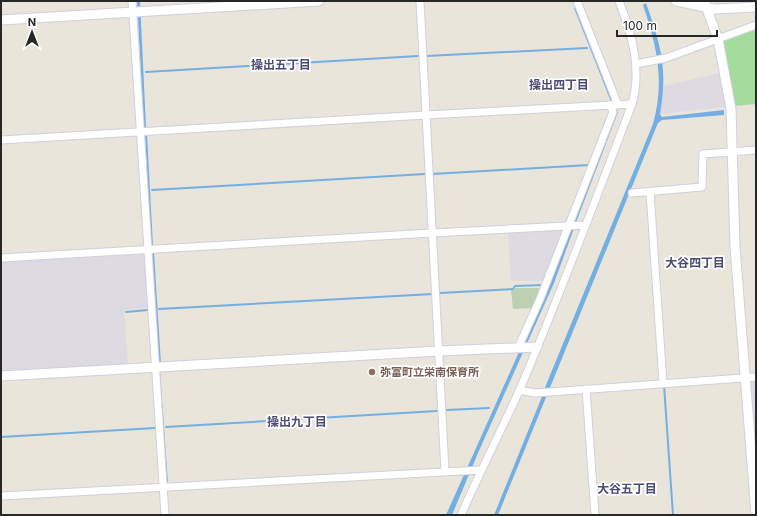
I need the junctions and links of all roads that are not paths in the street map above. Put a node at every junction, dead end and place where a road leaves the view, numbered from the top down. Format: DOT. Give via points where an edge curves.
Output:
graph roads {
  1 [pos="132,1"];
  2 [pos="320,1"];
  3 [pos="420,1"];
  4 [pos="577,1"];
  5 [pos="619,1"];
  6 [pos="676,1"];
  7 [pos="705,4"];
  8 [pos="756,7"];
  9 [pos="133,12"];
  10 [pos="1,20"];
  11 [pos="756,25"];
  12 [pos="718,39"];
  13 [pos="636,64"];
  14 [pos="632,104"];
  15 [pos="610,105"];
  16 [pos="618,105"];
  17 [pos="426,115"];
  18 [pos="140,132"];
  19 [pos="1,140"];
  20 [pos="756,150"];
  21 [pos="733,152"];
  22 [pos="650,192"];
  23 [pos="632,193"];
  24 [pos="569,226"];
  25 [pos="581,226"];
  26 [pos="432,233"];
  27 [pos="147,250"];
  28 [pos="1,258"];
  29 [pos="527,348"];
  30 [pos="438,351"];
  31 [pos="155,368"];
  32 [pos="1,376"];
  33 [pos="756,377"];
  34 [pos="745,378"];
  35 [pos="663,383"];
  36 [pos="586,389"];
  37 [pos="519,390"];
  38 [pos="481,470"];
  39 [pos="445,471"];
  40 [pos="163,487"];
  41 [pos="1,496"];
  42 [pos="165,515"];
  43 [pos="461,515"];
  44 [pos="595,515"];
  45 [pos="756,515"];
  1 -- 9 [label="street"];
  2 -- 9 [label="street"];
  3 -- 17 [label="street"];
  4 -- 16 [label="street"];
  5 -- 13 [label="street" via="630,31"];
  6 -- 7 [label="street"];
  7 -- 8 [label="street" via="731,9"];
  7 -- 12 [label="street"];
  9 -- 10 [label="street"];
  9 -- 18 [label="street"];
  11 -- 12 [label="street"];
  12 -- 13 [label="street" via="666,58"];
  12 -- 21 [label="street" via="731,109"];
  13 -- 14 [label="street"];
  14 -- 16 [label="street"];
  14 -- 25 [label="street"];
  15 -- 16 [label="street"];
  15 -- 17 [label="street"];
  15 -- 24 [label="street" via="613,112"];
  17 -- 18 [label="street"];
  17 -- 26 [label="street"];
  18 -- 19 [label="street"];
  18 -- 27 [label="street"];
  20 -- 21 [label="street"];
  21 -- 22 [label="street" via="703,154 702,187"];
  21 -- 34 [label="street" via="735,247"];
  22 -- 23 [label="street"];
  22 -- 35 [label="street"];
  24 -- 25 [label="street"];
  24 -- 26 [label="street"];
  24 -- 29 [label="street" via="540,298"];
  25 -- 29 [label="street"];
  26 -- 27 [label="street"];
  26 -- 30 [label="street"];
  27 -- 28 [label="street"];
  27 -- 31 [label="street"];
  29 -- 30 [label="street"];
  29 -- 37 [label="street"];
  30 -- 31 [label="street"];
  30 -- 39 [label="street"];
  31 -- 32 [label="street"];
  31 -- 40 [label="street"];
  33 -- 34 [label="street"];
  34 -- 35 [label="street"];
  34 -- 45 [label="street"];
  35 -- 36 [label="street"];
  36 -- 37 [label="street" via="535,393"];
  36 -- 44 [label="street"];
  37 -- 38 [label="street"];
  38 -- 39 [label="street"];
  38 -- 43 [label="street"];
  39 -- 40 [label="street"];
  40 -- 41 [label="street"];
  40 -- 42 [label="street"];
}
